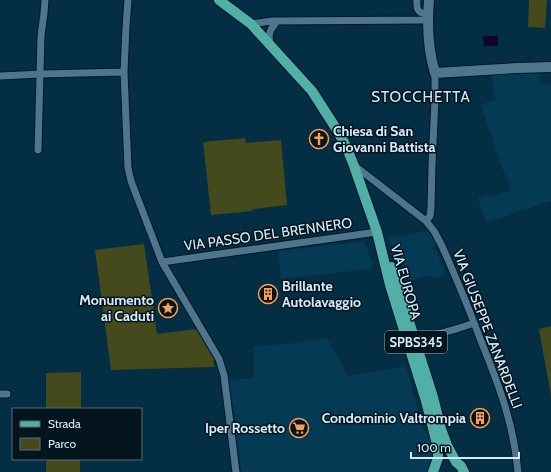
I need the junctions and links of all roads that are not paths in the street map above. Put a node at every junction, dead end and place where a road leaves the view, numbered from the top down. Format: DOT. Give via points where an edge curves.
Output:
graph roads {
  1 [pos="45,0"];
  2 [pos="128,0"];
  3 [pos="219,0"];
  4 [pos="417,0"];
  5 [pos="429,0"];
  6 [pos="428,17"];
  7 [pos="278,21"];
  8 [pos="251,24"];
  9 [pos="271,46"];
  10 [pos="551,67"];
  11 [pos="124,72"];
  12 [pos="434,73"];
  13 [pos="41,74"];
  14 [pos="0,76"];
  15 [pos="38,150"];
  16 [pos="354,166"];
  17 [pos="426,220"];
  18 [pos="378,237"];
  19 [pos="162,262"];
  20 [pos="474,323"];
  21 [pos="414,337"];
  22 [pos="456,462"];
  23 [pos="434,471"];
  24 [pos="236,472"];
  25 [pos="464,472"];
  26 [pos="518,472"];
  1 -- 13 [label="street" via="41,36"];
  2 -- 11 [label="street"];
  3 -- 8 [label="main road"];
  4 -- 6 [label="street" via="418,11"];
  5 -- 6 [label="street"];
  6 -- 7 [label="street"];
  6 -- 12 [label="street"];
  7 -- 8 [label="street"];
  7 -- 9 [label="street" via="269,36"];
  8 -- 9 [label="main road"];
  9 -- 16 [label="main road" via="312,91 346,146"];
  10 -- 12 [label="street"];
  11 -- 13 [label="street"];
  11 -- 19 [label="street" via="128,168"];
  12 -- 17 [label="street" via="431,208 430,216"];
  13 -- 14 [label="street"];
  13 -- 15 [label="street"];
  16 -- 17 [label="street, VIA GIUSEPPE ZANARDELLI"];
  16 -- 18 [label="main road"];
  17 -- 20 [label="street, VIA GIUSEPPE ZANARDELLI" via="441,244"];
  18 -- 19 [label="street, VIA PASSO DEL BRENNERO"];
  18 -- 21 [label="main road, VIA EUROPA / SPBS345" via="394,274"];
  18 -- 23 [label="main road, VIA EUROPA / SPBS345" via="438,448"];
  19 -- 24 [label="street" via="219,359 224,375"];
  20 -- 21 [label="street" via="454,330"];
  20 -- 26 [label="street, VIA GIUSEPPE ZANARDELLI" via="506,406"];
  21 -- 22 [label="main road, VIA EUROPA / SPBS345" via="441,429"];
  22 -- 23 [label="main road, VIA EUROPA / SPBS345" via="442,462"];
  22 -- 25 [label="main road, VIA EUROPA / SPBS345"];
}
